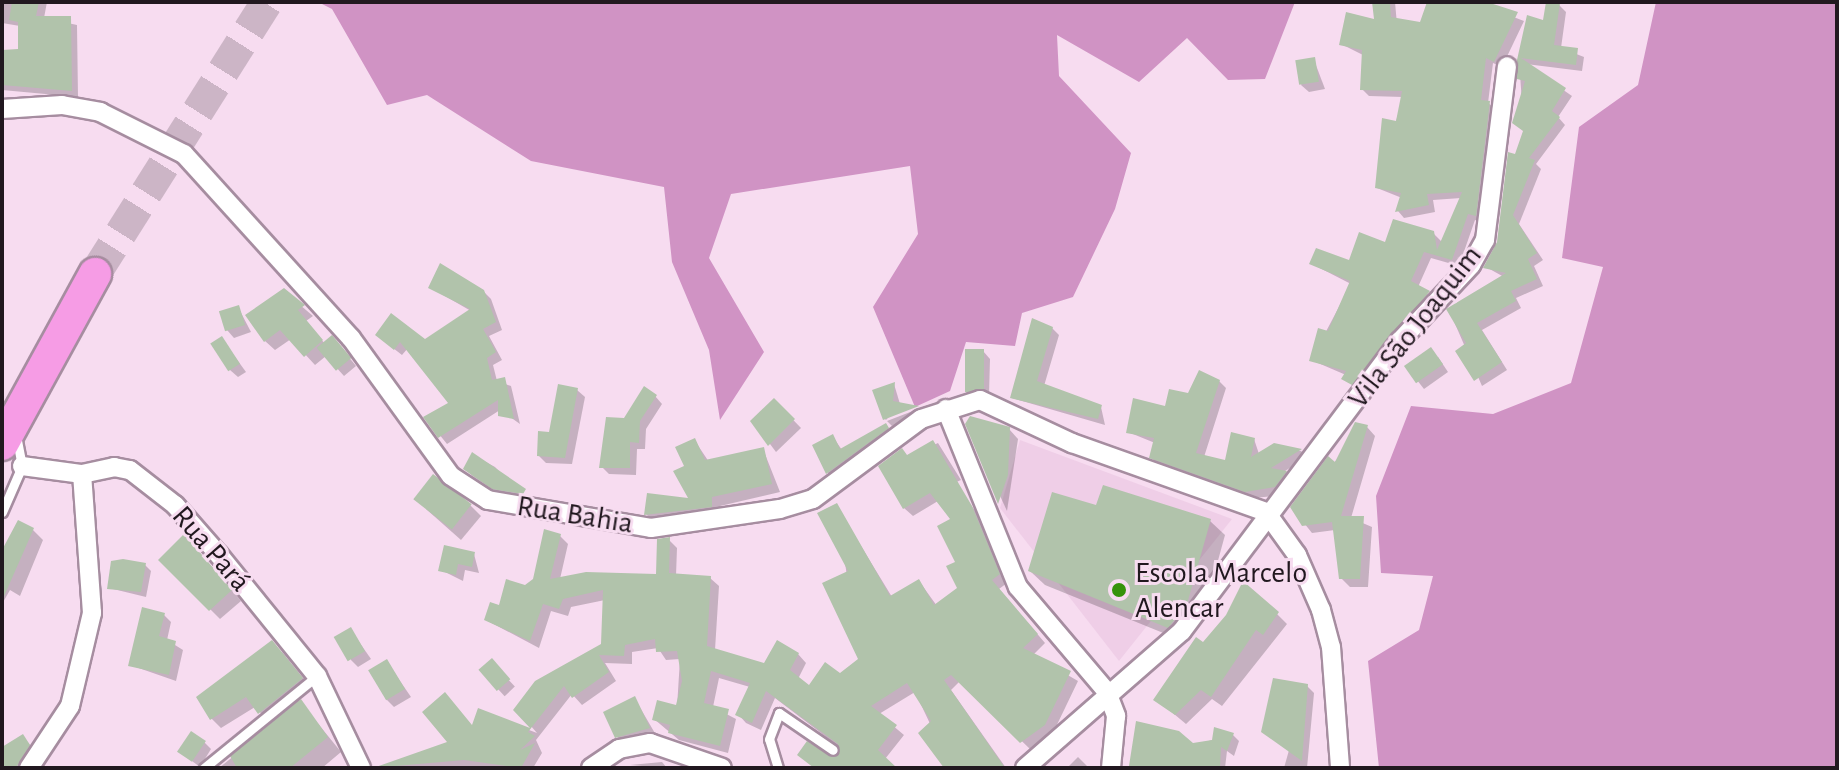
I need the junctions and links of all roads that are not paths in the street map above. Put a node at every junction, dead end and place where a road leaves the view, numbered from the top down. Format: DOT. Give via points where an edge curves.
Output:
graph roads {
  1 [pos="1507,66"];
  2 [pos="2,109"];
  3 [pos="95,274"];
  4 [pos="946,409"];
  5 [pos="13,444"];
  6 [pos="82,474"];
  7 [pos="2,512"];
  8 [pos="1266,512"];
  9 [pos="317,676"];
  10 [pos="1107,692"];
  11 [pos="833,750"];
  12 [pos="29,768"];
  13 [pos="204,768"];
  14 [pos="361,768"];
  15 [pos="591,768"];
  16 [pos="722,768"];
  17 [pos="778,768"];
  18 [pos="1025,768"];
  19 [pos="1111,768"];
  20 [pos="1340,768"];
  1 -- 8 [label="street, Vila São Joaquim" via="1485,240"];
  2 -- 4 [label="street, Rua Bahia" via="62,105 100,112 184,154 332,315 451,476 488,500 651,528 780,509 813,499"];
  3 -- 5 [label="highway"];
  4 -- 8 [label="street, Rua Bahia" via="980,400 1072,443"];
  4 -- 10 [label="street" via="1018,587"];
  5 -- 6 [label="street, Rua Pará"];
  5 -- 7 [label="lane"];
  6 -- 9 [label="street, Rua Pará" via="130,470 175,505"];
  6 -- 12 [label="street" via="92,613 70,706"];
  8 -- 10 [label="street, Vila São Joaquim" via="1182,631"];
  8 -- 20 [label="street" via="1297,555 1328,635"];
  9 -- 13 [label="lane"];
  9 -- 14 [label="street, Rua Pará"];
  10 -- 18 [label="street, Vila São Joaquim"];
  10 -- 19 [label="street" via="1116,716"];
  11 -- 17 [label="lane" via="779,713 769,739"];
  15 -- 16 [label="street" via="619,749 650,743"];
}
